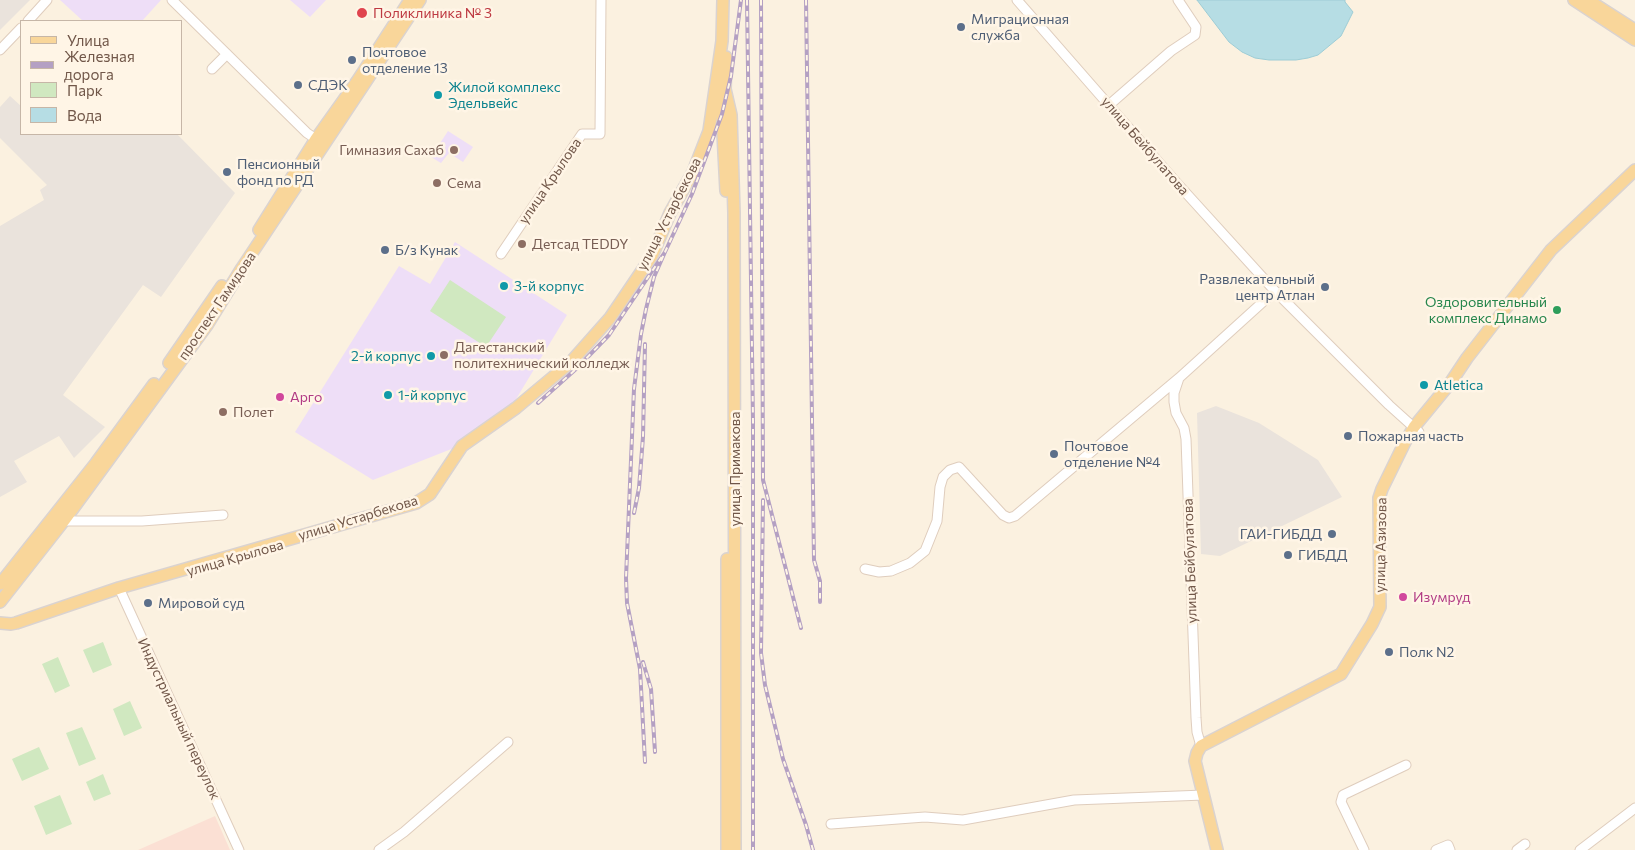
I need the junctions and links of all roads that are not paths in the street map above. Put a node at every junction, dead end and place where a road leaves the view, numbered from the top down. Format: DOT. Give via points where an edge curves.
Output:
graph roads {
  1 [pos="47,0"];
  2 [pos="172,0"];
  3 [pos="410,0"];
  4 [pos="420,0"];
  5 [pos="601,0"];
  6 [pos="723,0"];
  7 [pos="728,0"];
  8 [pos="1018,0"];
  9 [pos="1178,0"];
  10 [pos="1574,0"];
  11 [pos="1588,0"];
  12 [pos="29,20"];
  13 [pos="20,29"];
  14 [pos="1635,30"];
  15 [pos="1635,40"];
  16 [pos="0,50"];
  17 [pos="227,54"];
  18 [pos="212,69"];
  19 [pos="724,94"];
  20 [pos="1109,105"];
  21 [pos="720,115"];
  22 [pos="322,140"];
  23 [pos="1635,170"];
  24 [pos="1635,180"];
  25 [pos="501,254"];
  26 [pos="1275,291"];
  27 [pos="1179,378"];
  28 [pos="1417,430"];
  29 [pos="223,515"];
  30 [pos="64,521"];
  31 [pos="865,569"];
  32 [pos="0,584"];
  33 [pos="119,589"];
  34 [pos="0,602"];
  35 [pos="0,623"];
  36 [pos="508,742"];
  37 [pos="1202,746"];
  38 [pos="1406,765"];
  39 [pos="1204,795"];
  40 [pos="1635,808"];
  41 [pos="831,824"];
  42 [pos="1526,844"];
  43 [pos="239,850"];
  44 [pos="379,850"];
  45 [pos="727,850"];
  46 [pos="735,850"];
  47 [pos="1217,850"];
  48 [pos="1222,850"];
  49 [pos="1364,850"];
  50 [pos="1436,850"];
  51 [pos="1450,850"];
  52 [pos="1517,850"];
  53 [pos="1580,850"];
  1 -- 12 [label="street"];
  2 -- 17 [label="street"];
  3 -- 22 [label="main road, проспект Гамидова"];
  4 -- 22 [label="main road, проспект Гамидова"];
  5 -- 25 [label="street, улица Крылова" via="600,134 582,134"];
  6 -- 19 [label="main road, улица Устарбекова"];
  7 -- 19 [label="main road"];
  8 -- 20 [label="street, улица Бейбулатова"];
  9 -- 20 [label="street" via="1196,27 1195,35 1171,51"];
  10 -- 15 [label="main road"];
  11 -- 14 [label="main road"];
  13 -- 16 [label="street"];
  17 -- 18 [label="street"];
  17 -- 22 [label="street" via="307,133"];
  19 -- 21 [label="main road, улица Примакова"];
  19 -- 33 [label="main road, улица Устарбекова" via="693,172 670,213 652,256 610,318 565,368 462,446 430,494 416,503"];
  19 -- 46 [label="main road, улица Примакова" via="731,115 734,222"];
  20 -- 26 [label="street, улица Бейбулатова"];
  21 -- 33 [label="main road, улица Крылова" via="677,216 616,317 574,365 532,401 470,446 437,495 424,505"];
  21 -- 45 [label="main road, улица Примакова" via="727,217 728,313"];
  22 -- 30 [label="main road, проспект Гамидова" via="207,325"];
  22 -- 32 [label="main road, проспект Гамидова" via="183,344 96,463"];
  23 -- 28 [label="main road, улица Азизова" via="1551,250 1467,358"];
  24 -- 28 [label="main road, улица Азизова" via="1554,254 1498,324 1460,379"];
  26 -- 27 [label="street"];
  26 -- 28 [label="street, улица Бейбулатова"];
  27 -- 31 [label="street" via="1015,516 1008,518 1003,515 959,467 950,470 943,477 937,521 925,551 910,563 891,571"];
  27 -- 37 [label="street, улица Бейбулатова" via="1174,402 1184,428 1196,718"];
  28 -- 37 [label="main road, улица Азизова" via="1405,442 1379,498 1380,607 1341,674"];
  28 -- 48 [label="main road, улица Азизова" via="1388,488 1384,504 1385,605 1375,629 1343,678 1205,750 1204,767"];
  29 -- 30 [label="street" via="142,521"];
  30 -- 34 [label="main road, проспект Гамидова"];
  33 -- 35 [label="main road, улица Крылова" via="16,625"];
  33 -- 43 [label="street, Индустриальный переулок"];
  36 -- 44 [label="street"];
  37 -- 39 [label="main road" via="1195,761"];
  38 -- 49 [label="street" via="1343,795 1341,799"];
  39 -- 41 [label="street" via="1074,800 964,820 925,817"];
  39 -- 47 [label="main road"];
  40 -- 53 [label="street"];
  42 -- 52 [label="street"];
  50 -- 51 [label="street" via="1448,845"];
}
